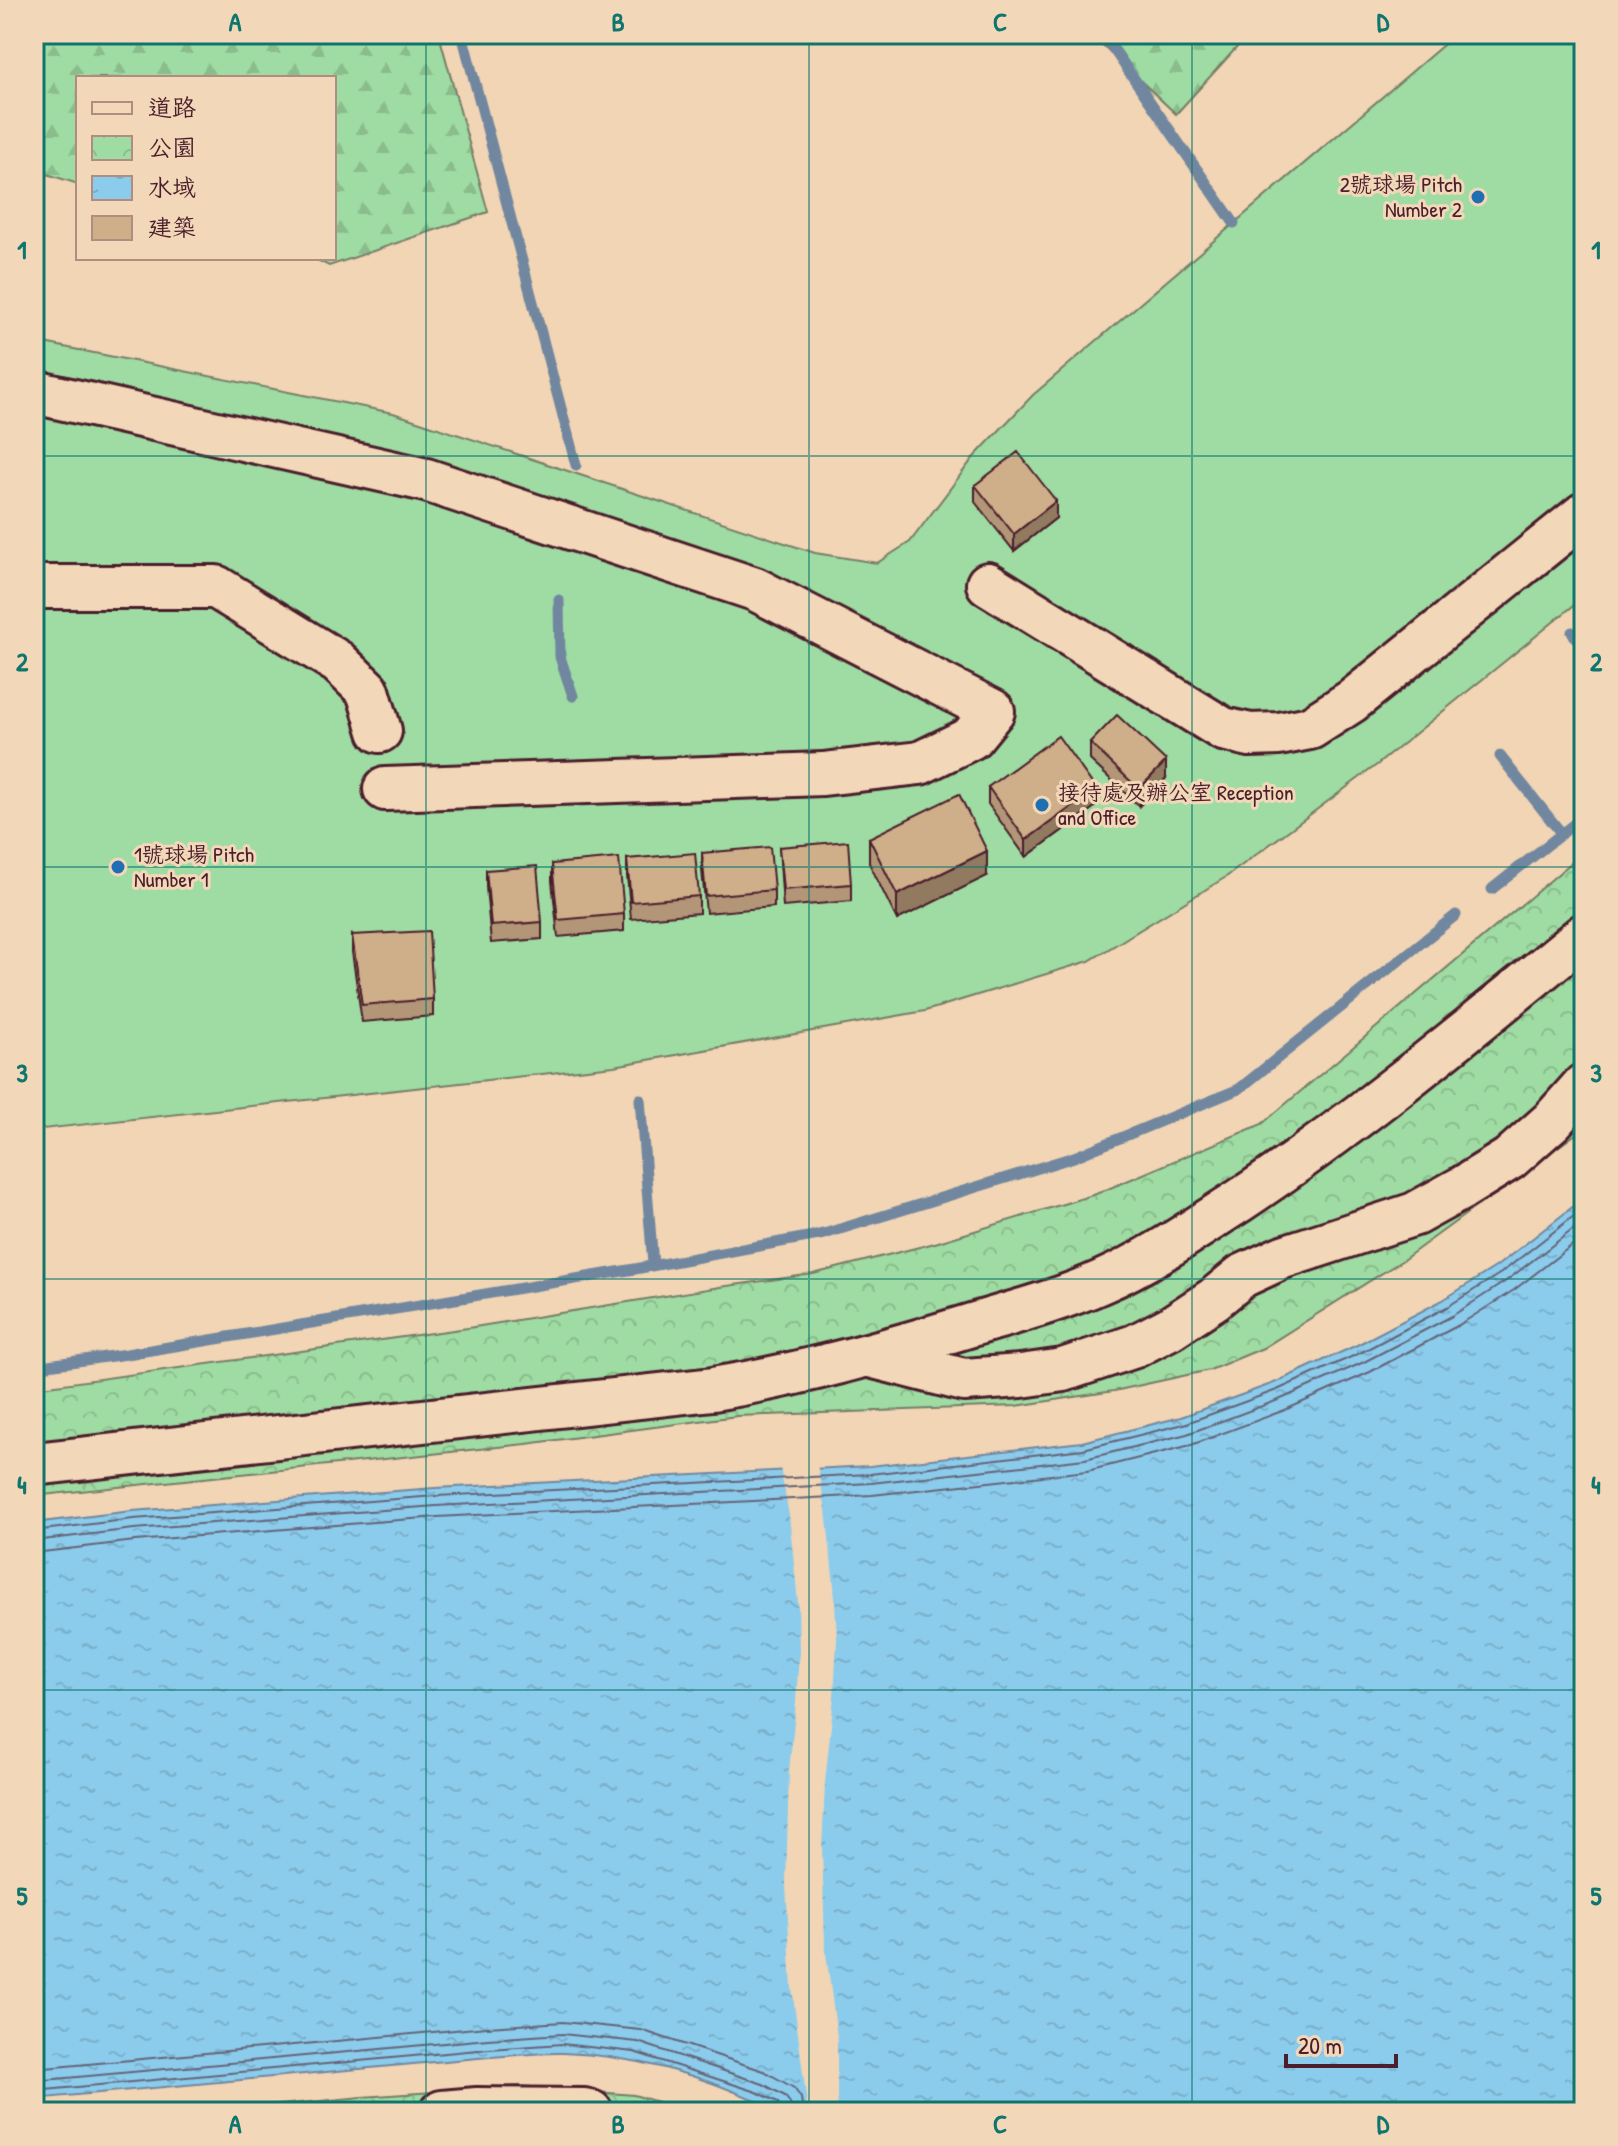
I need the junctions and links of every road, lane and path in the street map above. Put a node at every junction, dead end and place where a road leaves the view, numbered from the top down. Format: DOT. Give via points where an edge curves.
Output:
graph roads {
  1 [pos="34,392"];
  2 [pos="1584,514"];
  3 [pos="988,584"];
  4 [pos="34,587"];
  5 [pos="380,731"];
  6 [pos="385,789"];
  7 [pos="1584,935"];
  8 [pos="1584,1085"];
  9 [pos="869,1356"];
  10 [pos="34,1464"];
  11 [pos="442,2112"];
  12 [pos="591,2112"];
  1 -- 6 [label="street" via="441,484 755,589 993,711 971,738 920,763 823,774"];
  2 -- 3 [label="street" via="1352,701 1310,728 1279,734 1223,729"];
  4 -- 5 [label="street" via="216,587 338,662 368,691"];
  7 -- 9 [label="street" via="1289,1168 1158,1252 1049,1302"];
  8 -- 9 [label="street" via="1509,1159 1462,1188 1415,1214 1283,1257 1242,1276 1170,1328 1135,1346 1063,1370 964,1380"];
  9 -- 10 [label="street" via="672,1395"];
  11 -- 12 [label="street"];
}
